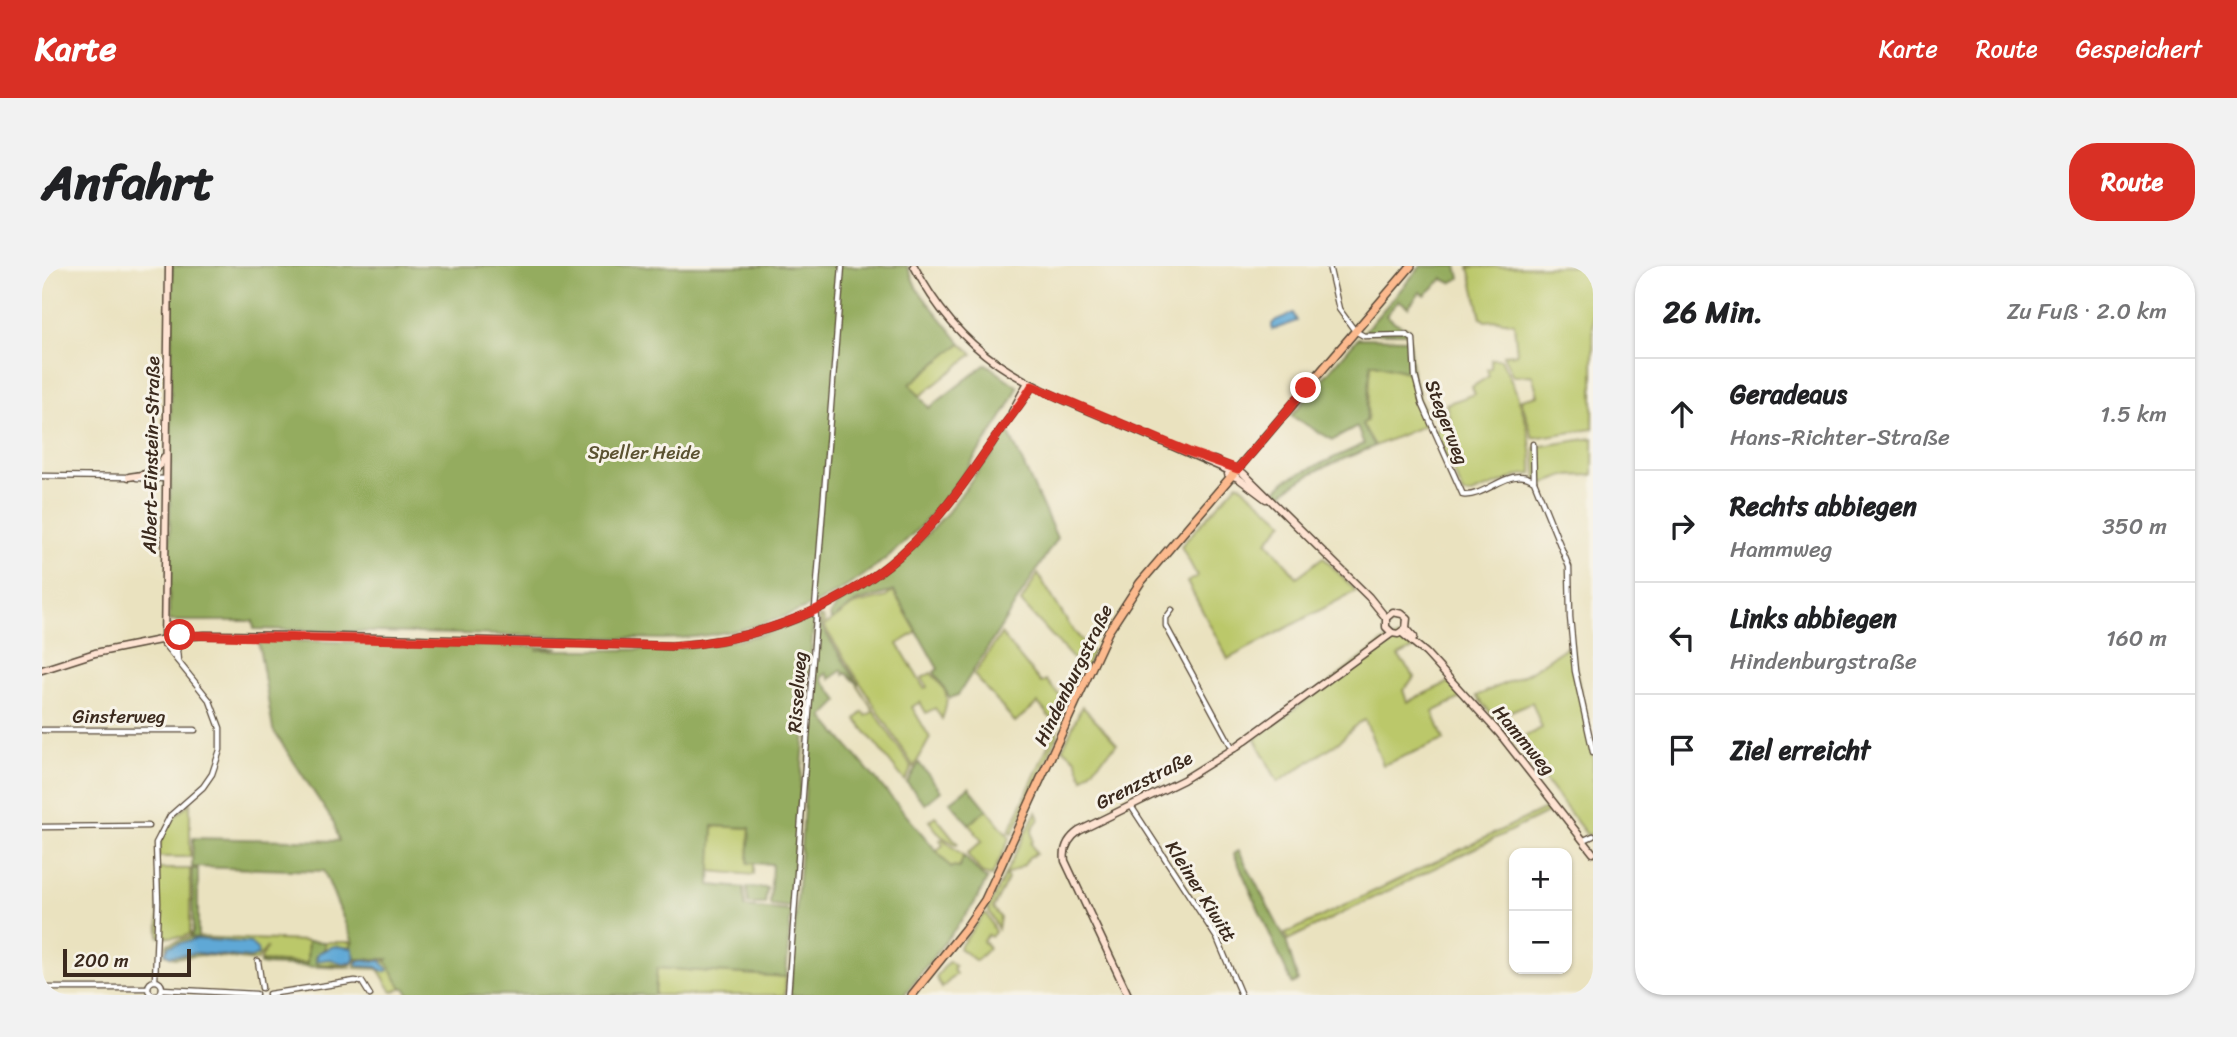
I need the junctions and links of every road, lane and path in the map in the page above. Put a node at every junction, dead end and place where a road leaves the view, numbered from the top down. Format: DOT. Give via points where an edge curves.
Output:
graph roads {
  1 [pos="169,266"];
  2 [pos="842,266"];
  3 [pos="914,266"];
  4 [pos="1329,266"];
  5 [pos="1411,266"];
  6 [pos="1355,331"];
  7 [pos="1030,385"];
  8 [pos="1533,444"];
  9 [pos="167,448"];
  10 [pos="1189,452"];
  11 [pos="1234,474"];
  12 [pos="42,476"];
  13 [pos="126,477"];
  14 [pos="166,479"];
  15 [pos="1534,481"];
  16 [pos="166,488"];
  17 [pos="165,551"];
  18 [pos="166,590"];
  19 [pos="815,609"];
  20 [pos="1172,610"];
  21 [pos="1388,616"];
  22 [pos="168,626"];
  23 [pos="1389,630"];
  24 [pos="1404,630"];
  25 [pos="197,636"];
  26 [pos="181,637"];
  27 [pos="167,641"];
  28 [pos="95,653"];
  29 [pos="178,662"];
  30 [pos="42,670"];
  31 [pos="42,730"];
  32 [pos="195,730"];
  33 [pos="1233,749"];
  34 [pos="1593,752"];
  35 [pos="1131,806"];
  36 [pos="148,826"];
  37 [pos="42,827"];
  38 [pos="1593,836"];
  39 [pos="1584,840"];
  40 [pos="1593,853"];
  41 [pos="258,961"];
  42 [pos="155,980"];
  43 [pos="42,988"];
  44 [pos="148,988"];
  45 [pos="262,988"];
  46 [pos="162,989"];
  47 [pos="269,994"];
  48 [pos="155,995"];
  49 [pos="256,995"];
  50 [pos="370,995"];
  51 [pos="789,995"];
  52 [pos="912,995"];
  53 [pos="1128,995"];
  54 [pos="1241,995"];
  1 -- 9 [label="main road, Albert-Einstein-Straße"];
  2 -- 19 [label="street, Risselweg"];
  3 -- 7 [label="main road, Hammweg" via="941,309 967,338"];
  4 -- 6 [label="street" via="1339,309"];
  5 -- 6 [label="main road, Hindenburgstraße"];
  6 -- 11 [label="main road, Hindenburgstraße"];
  6 -- 15 [label="street, Stegerweg" via="1364,336 1406,335 1413,339 1422,402 1463,495 1512,477"];
  7 -- 10 [label="main road, Hammweg"];
  7 -- 19 [label="main road" via="949,502 915,541 874,575"];
  8 -- 15 [label="street"];
  9 -- 13 [label="main road" via="153,473"];
  9 -- 14 [label="main road, Albert-Einstein-Straße"];
  10 -- 11 [label="main road, Hammweg"];
  10 -- 11 [label="main road, Hammweg"];
  11 -- 21 [label="main road, Hammweg" via="1275,506"];
  11 -- 52 [label="main road, Hindenburgstraße" via="1118,614 985,900"];
  12 -- 13 [label="street"];
  13 -- 14 [label="street"];
  13 -- 16 [label="street" via="157,481"];
  14 -- 16 [label="main road, Albert-Einstein-Straße"];
  15 -- 34 [label="street" via="1569,567 1575,670"];
  16 -- 17 [label="main road, Albert-Einstein-Straße"];
  17 -- 18 [label="main road, Albert-Einstein-Straße"];
  17 -- 28 [label="main road" via="158,634"];
  18 -- 22 [label="main road"];
  18 -- 27 [label="main road, Albert-Einstein-Straße"];
  19 -- 25 [label="main road" via="749,634 671,646"];
  19 -- 51 [label="street, Risselweg"];
  20 -- 33 [label="street" via="1166,626"];
  21 -- 23 [label="main road"];
  21 -- 24 [label="main road, Hammweg" via="1396,612 1405,616"];
  22 -- 25 [label="main road" via="173,632"];
  22 -- 27 [label="main road"];
  23 -- 24 [label="main road"];
  23 -- 33 [label="main road, Grenzstraße"];
  24 -- 39 [label="main road, Hammweg" via="1499,733"];
  25 -- 26 [label="main road"];
  26 -- 27 [label="main road"];
  26 -- 29 [label="street"];
  27 -- 28 [label="main road"];
  27 -- 29 [label="street"];
  28 -- 30 [label="main road"];
  29 -- 42 [label="street" via="211,701 220,728 220,750 212,774 170,816 156,843"];
  31 -- 32 [label="street, Ginsterweg"];
  33 -- 35 [label="main road, Grenzstraße"];
  35 -- 53 [label="main road, Grenzstraße" via="1079,831 1064,853"];
  35 -- 54 [label="street, Kleiner Kiwitt" via="1217,938"];
  36 -- 37 [label="street"];
  38 -- 39 [label="street"];
  39 -- 40 [label="main road, Hammweg"];
  41 -- 45 [label="street"];
  42 -- 44 [label="street"];
  42 -- 46 [label="street"];
  43 -- 44 [label="street"];
  44 -- 48 [label="street"];
  45 -- 47 [label="street"];
  45 -- 49 [label="street"];
  46 -- 48 [label="street"];
  46 -- 49 [label="street"];
  47 -- 50 [label="street" via="355,981 362,982"];
}
